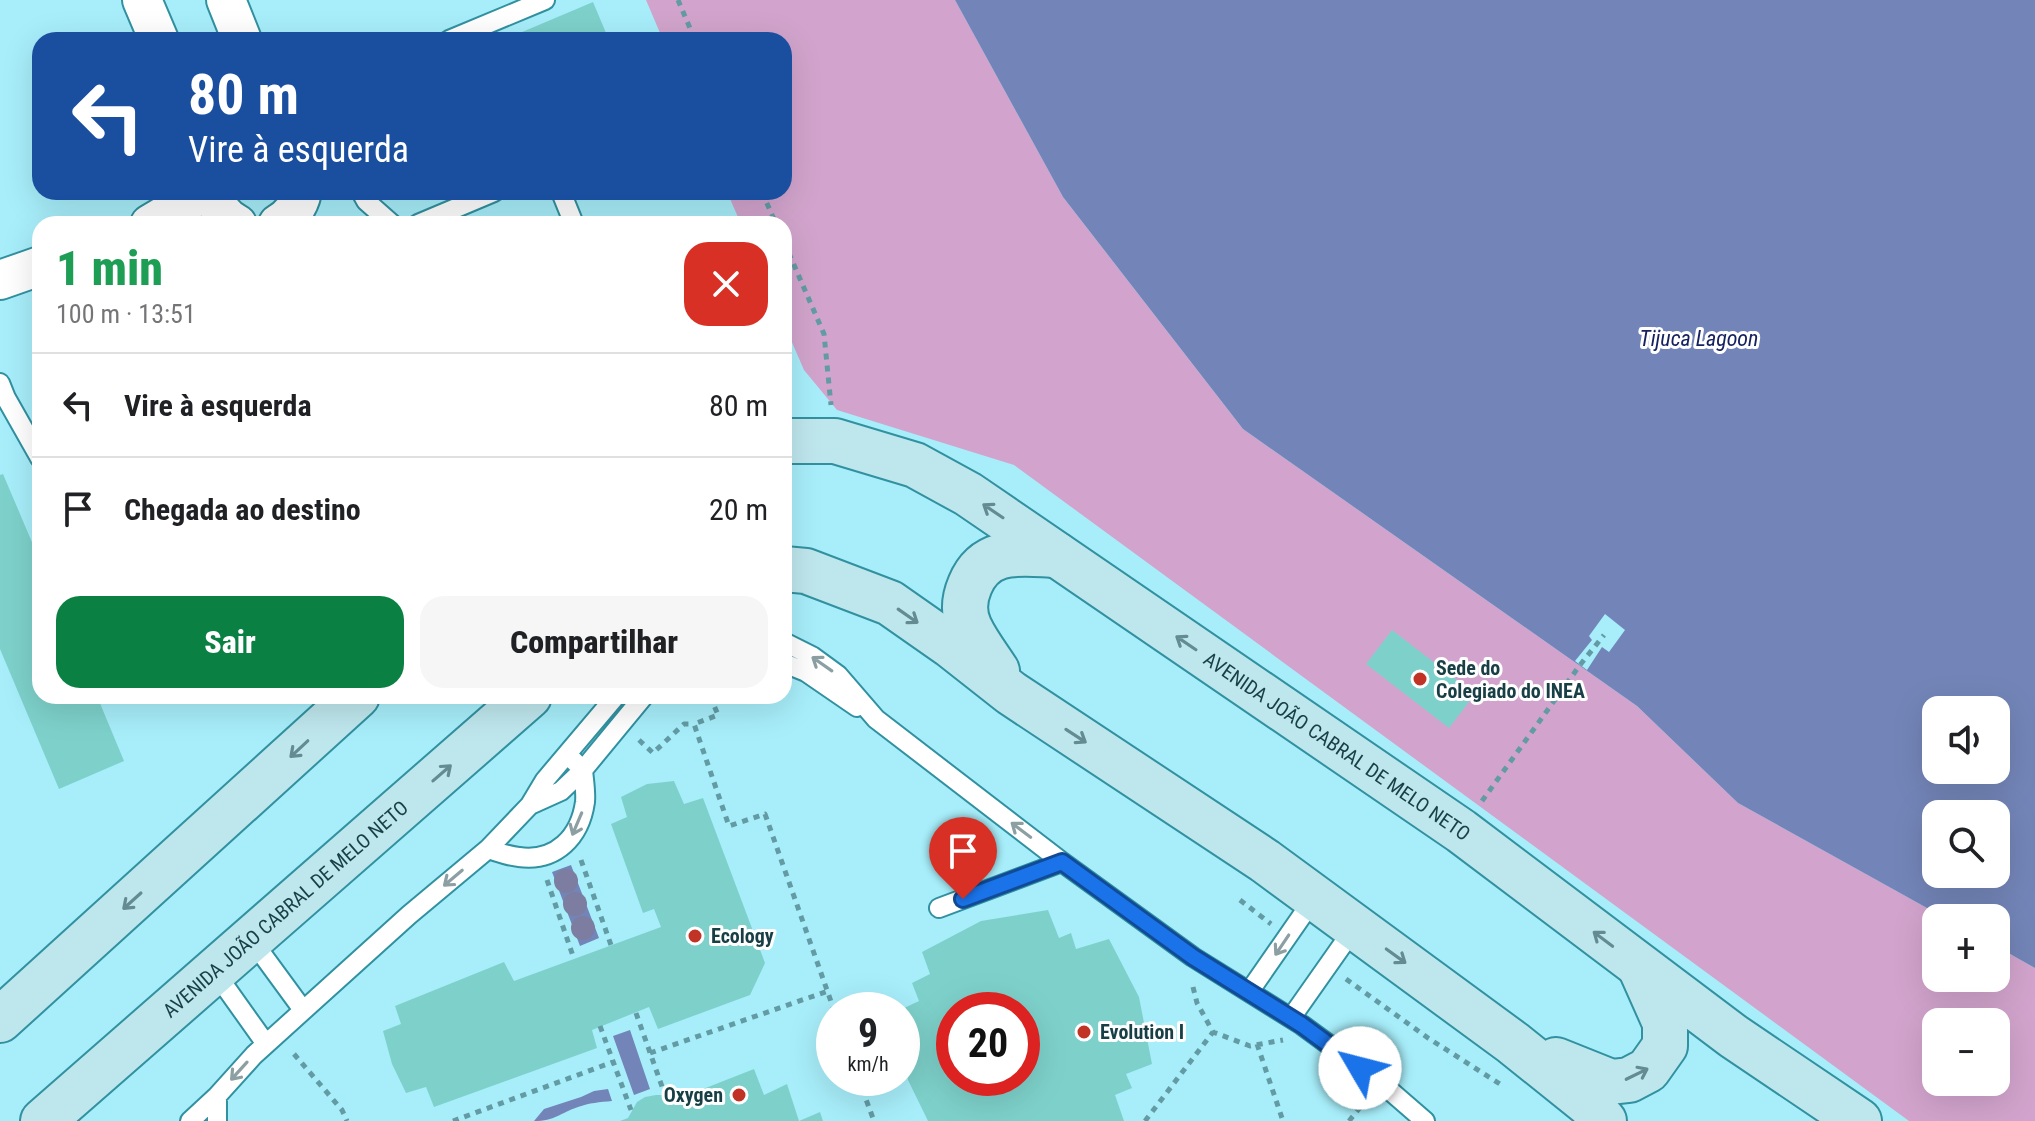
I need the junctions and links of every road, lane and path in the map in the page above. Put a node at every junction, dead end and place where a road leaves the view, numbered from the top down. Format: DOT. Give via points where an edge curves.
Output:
graph roads {
  1 [pos="142,0"];
  2 [pos="226,0"];
  3 [pos="545,0"];
  4 [pos="678,0"];
  5 [pos="156,32"];
  6 [pos="239,32"];
  7 [pos="468,32"];
  8 [pos="692,32"];
  9 [pos="365,200"];
  10 [pos="475,200"];
  11 [pos="223,211"];
  12 [pos="195,216"];
  13 [pos="383,216"];
  14 [pos="437,216"];
  15 [pos="792,260"];
  16 [pos="32,269"];
  17 [pos="0,280"];
  18 [pos="2,394"];
  19 [pos="792,441"];
  20 [pos="835,441"];
  21 [pos="32,445"];
  22 [pos="1057,555"];
  23 [pos="792,570"];
  24 [pos="1604,635"];
  25 [pos="792,646"];
  26 [pos="792,666"];
  27 [pos="1011,693"];
  28 [pos="348,704"];
  29 [pos="520,704"];
  30 [pos="609,704"];
  31 [pos="637,704"];
  32 [pos="713,704"];
  33 [pos="876,719"];
  34 [pos="694,724"];
  35 [pos="638,739"];
  36 [pos="567,754"];
  37 [pos="583,770"];
  38 [pos="530,805"];
  39 [pos="1461,831"];
  40 [pos="488,849"];
  41 [pos="580,859"];
  42 [pos="1062,862"];
  43 [pos="546,878"];
  44 [pos="1315,897"];
  45 [pos="1240,900"];
  46 [pos="939,908"];
  47 [pos="1355,927"];
  48 [pos="1287,937"];
  49 [pos="251,939"];
  50 [pos="611,945"];
  51 [pos="1193,957"];
  52 [pos="574,959"];
  53 [pos="1328,966"];
  54 [pos="1640,967"];
  55 [pos="214,971"];
  56 [pos="828,991"];
  57 [pos="1249,992"];
  58 [pos="303,1010"];
  59 [pos="636,1013"];
  60 [pos="0,1020"];
  61 [pos="1297,1021"];
  62 [pos="600,1026"];
  63 [pos="1213,1032"];
  64 [pos="1733,1036"];
  65 [pos="1513,1043"];
  66 [pos="266,1044"];
  67 [pos="1257,1044"];
  68 [pos="650,1053"];
  69 [pos="294,1054"];
  70 [pos="613,1062"];
  71 [pos="1501,1085"];
  72 [pos="665,1095"];
  73 [pos="217,1096"];
  74 [pos="865,1096"];
  75 [pos="631,1110"];
  76 [pos="29,1121"];
  77 [pos="43,1121"];
  78 [pos="190,1121"];
  79 [pos="217,1121"];
  80 [pos="347,1121"];
  81 [pos="453,1121"];
  82 [pos="874,1121"];
  83 [pos="1145,1121"];
  84 [pos="1283,1121"];
  85 [pos="1425,1121"];
  86 [pos="1604,1121"];
  87 [pos="1822,1121"];
  88 [pos="1859,1121"];
  1 -- 5 [label="street"];
  2 -- 6 [label="street"];
  3 -- 7 [label="lane"];
  4 -- 8 [label="path"];
  9 -- 13 [label="lane"];
  10 -- 14 [label="lane"];
  11 -- 12 [label="street"];
  15 -- 20 [label="path" via="824,334"];
  16 -- 17 [label="street"];
  18 -- 21 [label="lane"];
  19 -- 20 [label="street, AVENIDA JOÃO CABRAL DE MELO NETO"];
  22 -- 20 [label="street, AVENIDA JOÃO CABRAL DE MELO NETO, one-way" via="915,465"];
  22 -- 27 [label="street" via="993,558 976,571 964,600 969,626"];
  39 -- 22 [label="street, AVENIDA JOÃO CABRAL DE MELO NETO, one-way"];
  23 -- 27 [label="street, one-way" via="890,603"];
  24 -- 39 [label="path"];
  33 -- 25 [label="lane, one-way" via="838,675"];
  26 -- 33 [label="lane"];
  27 -- 44 [label="street, one-way"];
  28 -- 60 [label="street, one-way"];
  49 -- 29 [label="street, AVENIDA JOÃO CABRAL DE MELO NETO, one-way"];
  30 -- 36 [label="lane"];
  31 -- 37 [label="lane"];
  32 -- 34 [label="path" via="718,715"];
  42 -- 33 [label="lane, one-way"];
  34 -- 35 [label="path" via="684,724 653,753"];
  34 -- 56 [label="path" via="729,826 765,814"];
  36 -- 37 [label="lane"];
  36 -- 38 [label="lane"];
  37 -- 38 [label="lane" via="561,791"];
  37 -- 40 [label="lane, one-way" via="585,800 579,827 565,845 521,858"];
  38 -- 40 [label="lane"];
  54 -- 39 [label="street, AVENIDA JOÃO CABRAL DE MELO NETO, one-way"];
  40 -- 58 [label="lane, one-way"];
  41 -- 50 [label="path"];
  42 -- 46 [label="lane"];
  42 -- 51 [label="lane"];
  43 -- 52 [label="path"];
  44 -- 47 [label="street"];
  44 -- 48 [label="lane"];
  45 -- 48 [label="path"];
  47 -- 53 [label="lane"];
  47 -- 65 [label="street, one-way"];
  48 -- 57 [label="lane, one-way"];
  49 -- 55 [label="street, AVENIDA JOÃO CABRAL DE MELO NETO"];
  49 -- 58 [label="lane"];
  51 -- 57 [label="lane"];
  51 -- 63 [label="path" via="1190,971 1197,1003"];
  53 -- 61 [label="lane"];
  53 -- 71 [label="path"];
  54 -- 64 [label="street, AVENIDA JOÃO CABRAL DE MELO NETO"];
  65 -- 54 [label="street, one-way" via="1611,1082 1648,1070 1665,1046 1665,1023"];
  55 -- 66 [label="lane"];
  55 -- 76 [label="street" via="179,985"];
  55 -- 77 [label="street, AVENIDA JOÃO CABRAL DE MELO NETO"];
  56 -- 68 [label="path"];
  57 -- 61 [label="lane"];
  58 -- 66 [label="lane"];
  59 -- 68 [label="path"];
  61 -- 67 [label="path" via="1281,1041"];
  61 -- 85 [label="lane"];
  62 -- 70 [label="path"];
  63 -- 67 [label="path"];
  63 -- 83 [label="path"];
  64 -- 87 [label="street"];
  64 -- 88 [label="street, AVENIDA JOÃO CABRAL DE MELO NETO"];
  65 -- 86 [label="street"];
  66 -- 73 [label="lane, one-way"];
  67 -- 84 [label="path"];
  68 -- 72 [label="path"];
  69 -- 80 [label="path"];
  70 -- 75 [label="path"];
  70 -- 81 [label="path"];
  73 -- 78 [label="lane"];
  73 -- 79 [label="lane"];
  74 -- 82 [label="path"];
}
